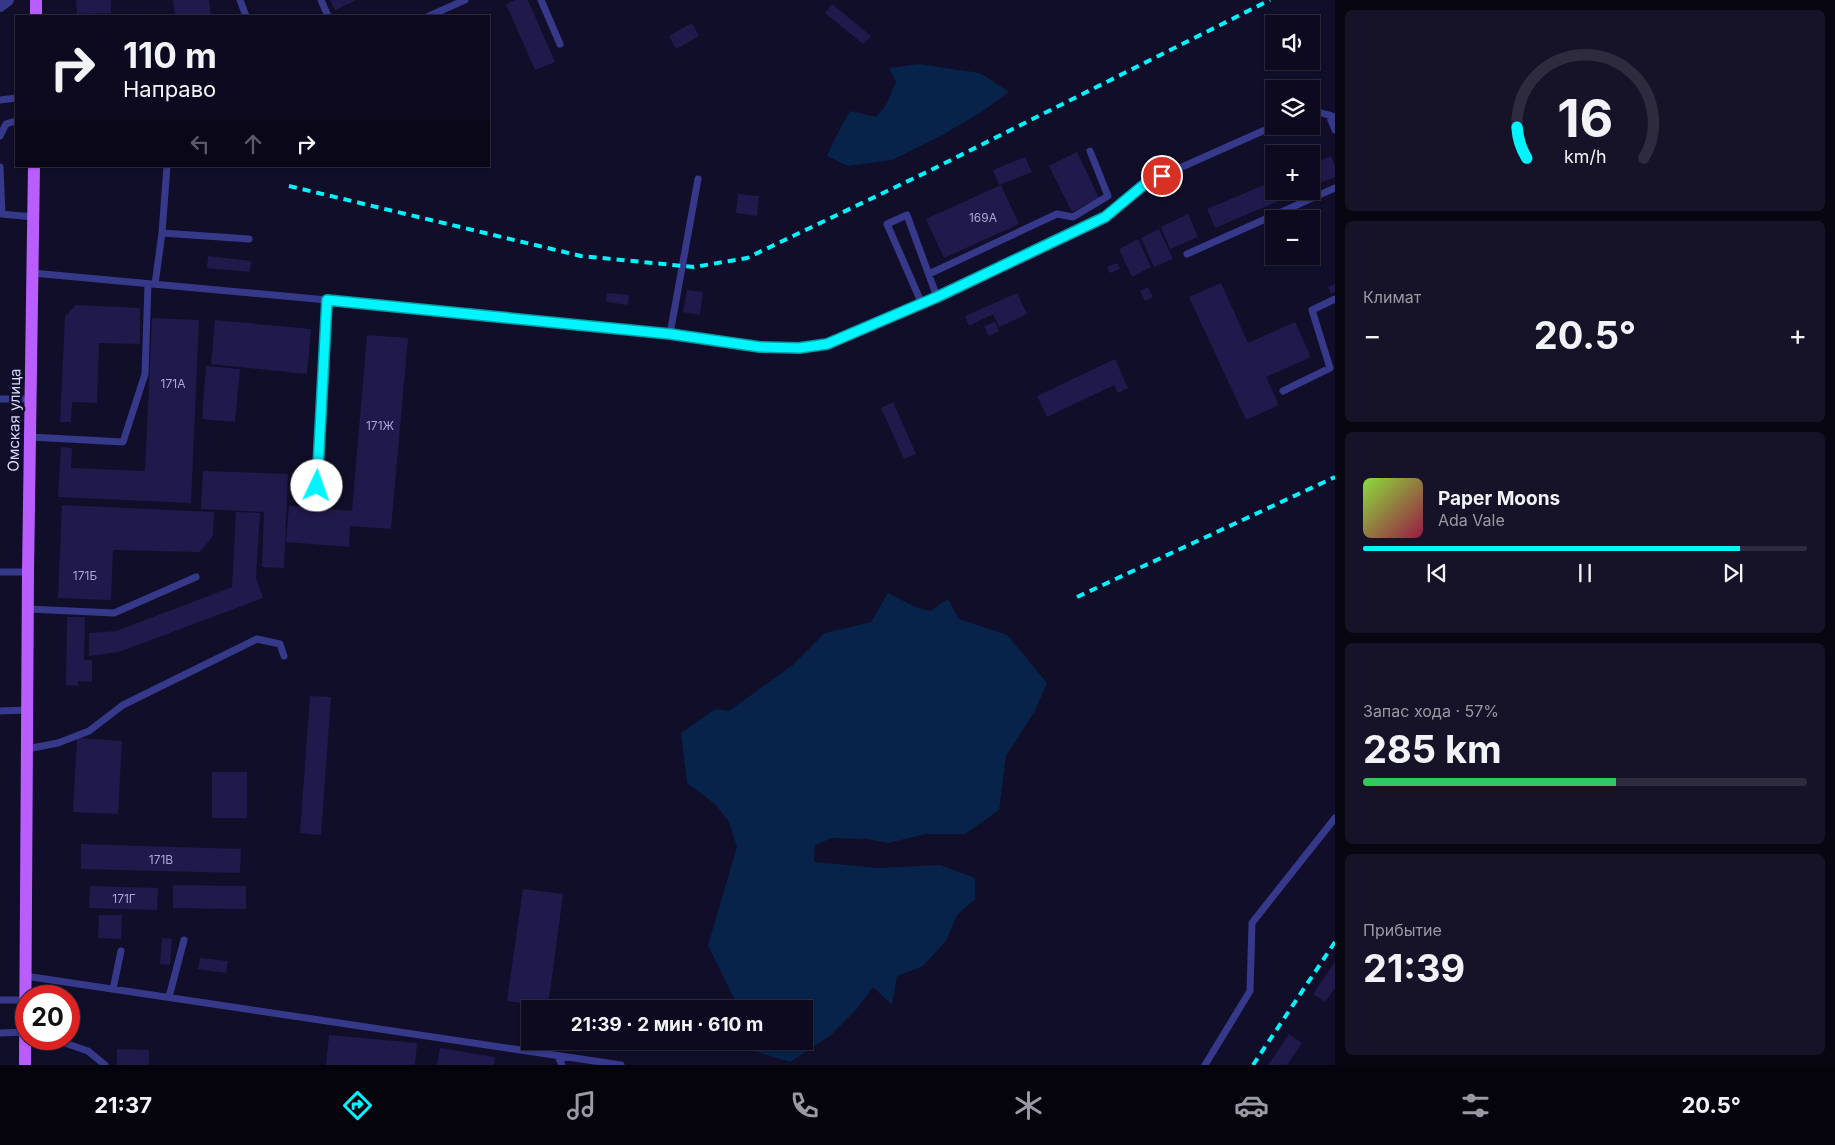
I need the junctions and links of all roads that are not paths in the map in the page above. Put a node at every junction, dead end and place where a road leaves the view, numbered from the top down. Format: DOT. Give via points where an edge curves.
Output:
graph roads {
  1 [pos="8,0"];
  2 [pos="36,0"];
  3 [pos="240,0"];
  4 [pos="321,0"];
  5 [pos="465,0"];
  6 [pos="541,0"];
  7 [pos="0,6"];
  8 [pos="36,15"];
  9 [pos="246,15"];
  10 [pos="328,15"];
  11 [pos="430,15"];
  12 [pos="560,44"];
  13 [pos="15,98"];
  14 [pos="0,100"];
  15 [pos="1332,116"];
  16 [pos="15,121"];
  17 [pos="1265,130"];
  18 [pos="1335,130"];
  19 [pos="0,136"];
  20 [pos="1090,151"];
  21 [pos="0,167"];
  22 [pos="34,167"];
  23 [pos="167,167"];
  24 [pos="698,179"];
  25 [pos="1335,188"];
  26 [pos="33,217"];
  27 [pos="162,233"];
  28 [pos="249,239"];
  29 [pos="1187,254"];
  30 [pos="32,273"];
  31 [pos="928,274"];
  32 [pos="152,284"];
  33 [pos="937,297"];
  34 [pos="1335,299"];
  35 [pos="327,300"];
  36 [pos="922,304"];
  37 [pos="670,334"];
  38 [pos="1283,392"];
  39 [pos="0,399"];
  40 [pos="31,400"];
  41 [pos="30,437"];
  42 [pos="317,486"];
  43 [pos="0,572"];
  44 [pos="28,572"];
  45 [pos="196,578"];
  46 [pos="28,609"];
  47 [pos="284,656"];
  48 [pos="27,710"];
  49 [pos="0,711"];
  50 [pos="27,749"];
  51 [pos="1335,818"];
  52 [pos="184,940"];
  53 [pos="121,951"];
  54 [pos="25,976"];
  55 [pos="25,985"];
  56 [pos="113,989"];
  57 [pos="169,997"];
  58 [pos="0,1000"];
  59 [pos="15,1000"];
  60 [pos="0,1032"];
  61 [pos="15,1032"];
  62 [pos="80,1048"];
  63 [pos="25,1050"];
  64 [pos="558,1056"];
  65 [pos="25,1065"];
  66 [pos="105,1065"];
  67 [pos="562,1065"];
  68 [pos="621,1065"];
  69 [pos="1205,1065"];
  1 -- 7 [label="street"];
  2 -- 8 [label="main road"];
  3 -- 9 [label="lane"];
  4 -- 10 [label="lane"];
  5 -- 11 [label="lane"];
  6 -- 12 [label="lane"];
  13 -- 14 [label="lane"];
  15 -- 18 [label="lane"];
  16 -- 19 [label="lane" via="6,124"];
  17 -- 33 [label="lane" via="1146,183 1105,217"];
  20 -- 31 [label="lane" via="1108,196 1073,216 1057,214"];
  21 -- 26 [label="lane" via="2,214"];
  22 -- 26 [label="main road, Омская улица"];
  23 -- 27 [label="lane"];
  24 -- 37 [label="lane"];
  25 -- 29 [label="lane"];
  26 -- 30 [label="main road, Омская улица"];
  27 -- 28 [label="lane"];
  27 -- 32 [label="lane"];
  30 -- 32 [label="lane"];
  30 -- 40 [label="main road, Омская улица"];
  31 -- 33 [label="lane"];
  31 -- 36 [label="lane" via="907,214 887,224"];
  32 -- 35 [label="lane"];
  32 -- 41 [label="lane" via="145,374 123,442"];
  33 -- 36 [label="lane"];
  34 -- 38 [label="lane" via="1312,310 1330,368"];
  35 -- 37 [label="lane"];
  35 -- 42 [label="lane"];
  36 -- 37 [label="lane" via="827,344 799,348 760,347"];
  39 -- 40 [label="lane"];
  40 -- 41 [label="main road, Омская улица"];
  41 -- 44 [label="main road, Омская улица"];
  43 -- 44 [label="lane"];
  44 -- 46 [label="main road, Омская улица"];
  45 -- 46 [label="lane" via="114,613"];
  46 -- 48 [label="main road, Омская улица"];
  47 -- 50 [label="lane" via="280,644 257,639 123,705 89,731 58,743"];
  48 -- 49 [label="lane"];
  48 -- 50 [label="main road, Омская улица"];
  50 -- 54 [label="main road, Омская улица"];
  51 -- 69 [label="lane" via="1252,923 1250,992"];
  52 -- 57 [label="lane"];
  53 -- 56 [label="lane"];
  54 -- 55 [label="main road, Омская улица"];
  54 -- 56 [label="lane"];
  56 -- 57 [label="lane"];
  57 -- 64 [label="lane"];
  58 -- 59 [label="lane"];
  60 -- 61 [label="lane"];
  62 -- 66 [label="lane"];
  63 -- 65 [label="main road, Омская улица"];
  64 -- 67 [label="lane"];
  64 -- 68 [label="lane"];
}
